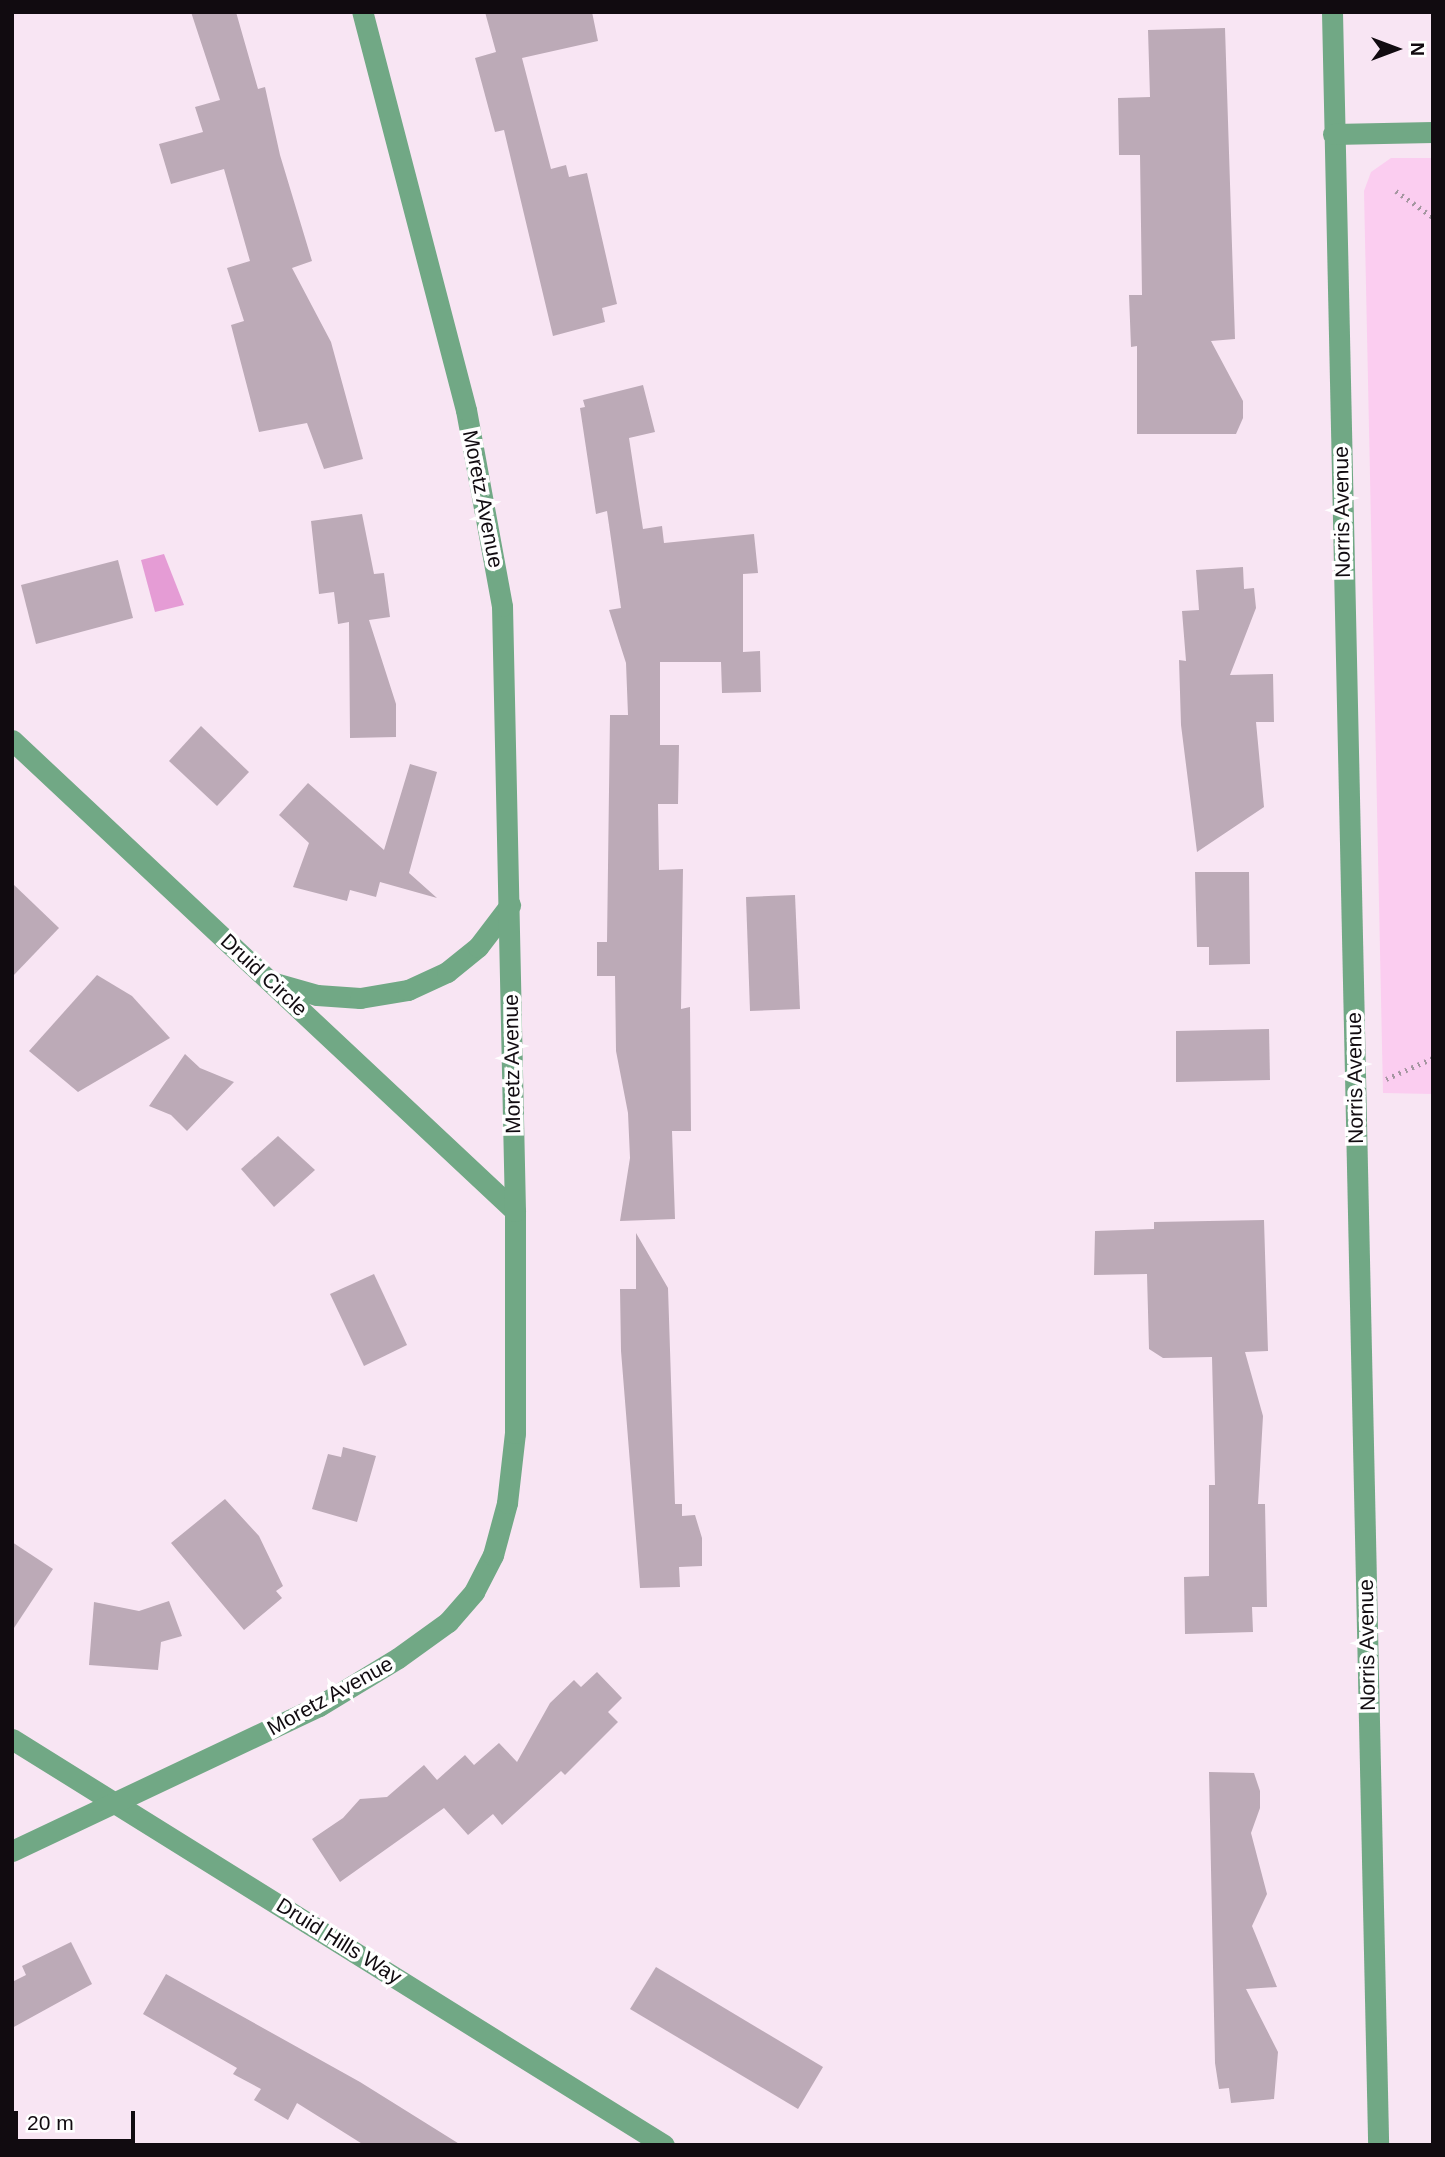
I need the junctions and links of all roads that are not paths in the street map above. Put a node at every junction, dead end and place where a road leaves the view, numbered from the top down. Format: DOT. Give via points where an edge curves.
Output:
graph roads {
  1 [pos="362,12"];
  2 [pos="1332,12"];
  3 [pos="1433,132"];
  4 [pos="1333,134"];
  5 [pos="12,740"];
  6 [pos="510,905"];
  7 [pos="270,981"];
  8 [pos="515,1210"];
  9 [pos="12,1740"];
  10 [pos="118,1801"];
  11 [pos="12,1851"];
  12 [pos="664,2145"];
  13 [pos="1378,2145"];
  1 -- 6 [label="street, Moretz Avenue" via="482,484 502,606"];
  2 -- 4 [label="street, Norris Avenue"];
  3 -- 4 [label="street"];
  4 -- 13 [label="street, Norris Avenue"];
  5 -- 7 [label="street, Druid Circle"];
  6 -- 7 [label="street" via="478,947 447,972 408,990 360,998 317,995"];
  6 -- 8 [label="street, Moretz Avenue"];
  7 -- 8 [label="street, Druid Circle"];
  8 -- 10 [label="street, Moretz Avenue" via="515,1433 507,1503 493,1555 474,1592 447,1622 359,1684"];
  9 -- 10 [label="street, Druid Hills Way"];
  10 -- 11 [label="street, Moretz Avenue"];
  10 -- 12 [label="street, Druid Hills Way"];
}
